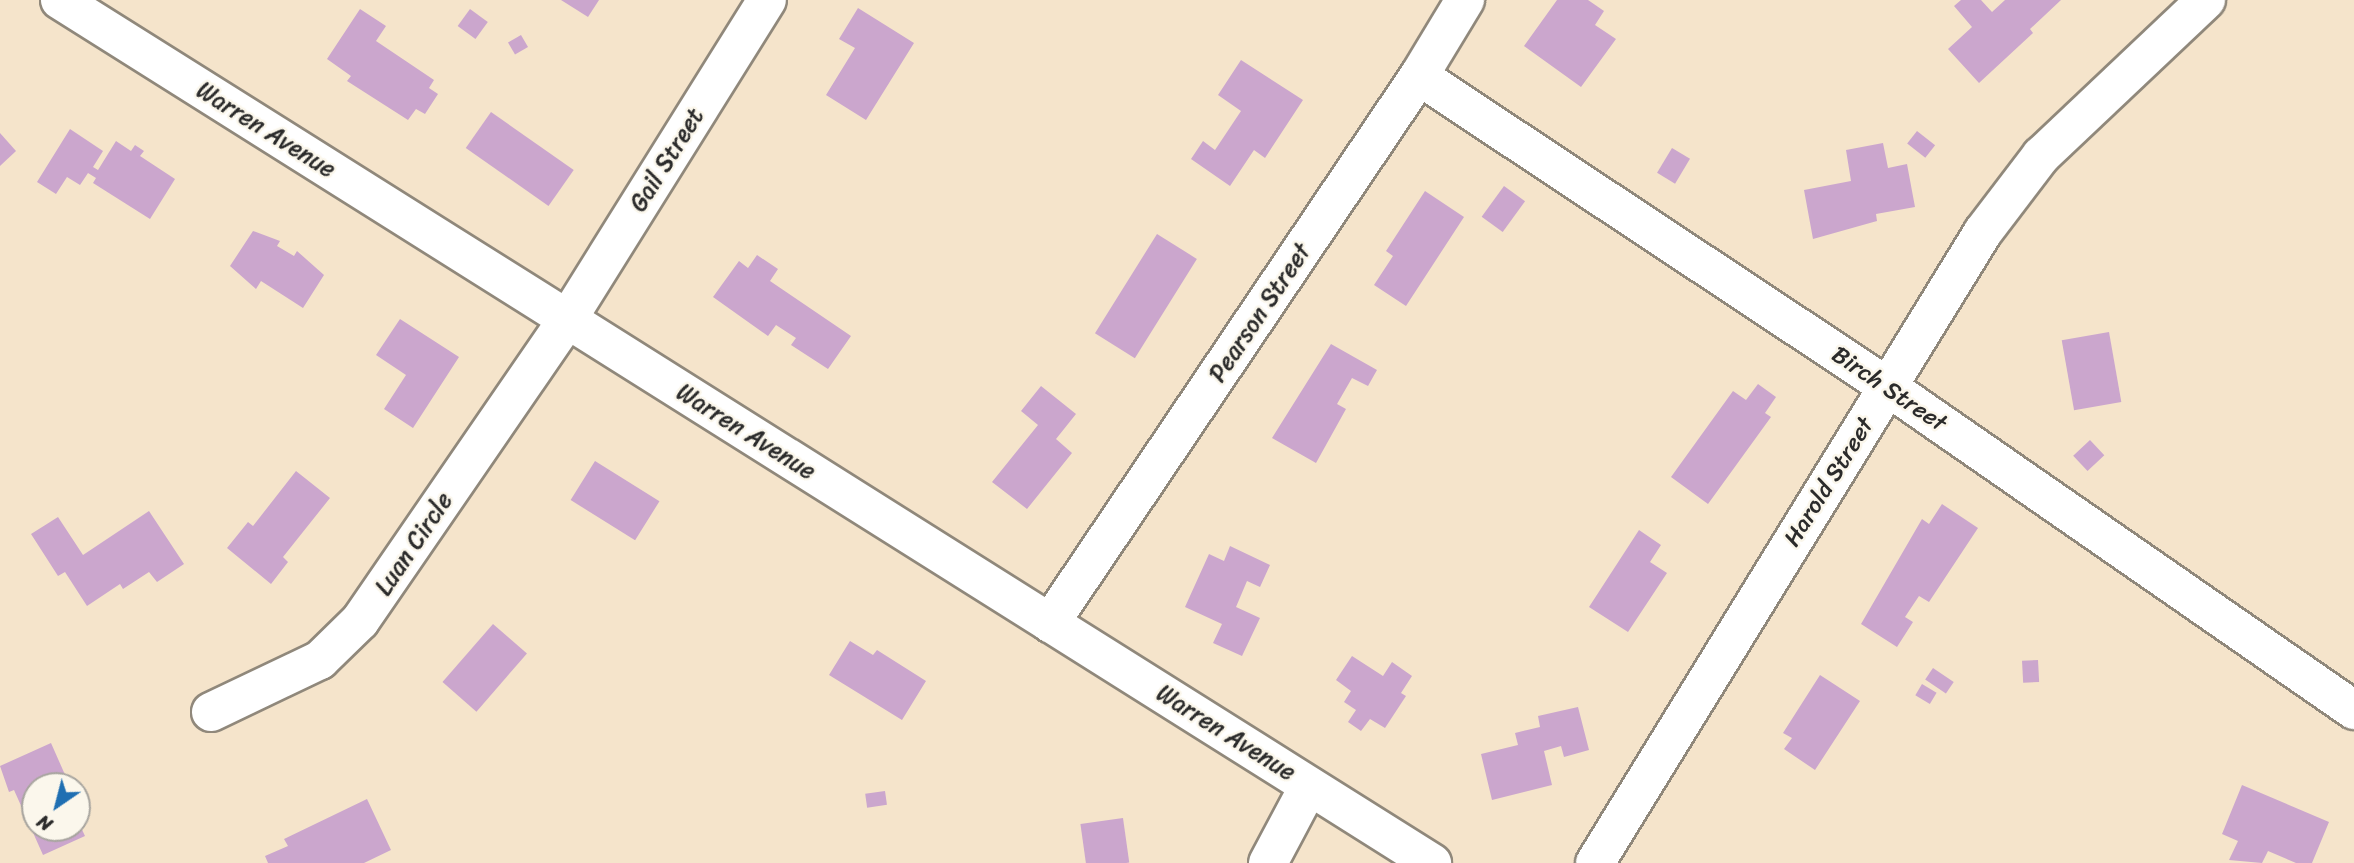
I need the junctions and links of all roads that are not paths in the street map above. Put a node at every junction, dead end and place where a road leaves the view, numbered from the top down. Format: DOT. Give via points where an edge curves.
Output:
graph roads {
  1 [pos="60,0"];
  2 [pos="767,0"];
  3 [pos="1465,0"];
  4 [pos="2206,0"];
  5 [pos="1419,76"];
  6 [pos="567,320"];
  7 [pos="1888,387"];
  8 [pos="1050,623"];
  9 [pos="2354,710"];
  10 [pos="211,712"];
  11 [pos="1309,786"];
  12 [pos="1268,863"];
  13 [pos="1432,863"];
  14 [pos="1595,863"];
  1 -- 6 [label="street, Warren Avenue"];
  2 -- 6 [label="street, Gail Street"];
  3 -- 5 [label="street, Pearson Street"];
  4 -- 7 [label="street, Harold Street" via="2033,165 1983,232"];
  5 -- 7 [label="street, Birch Street"];
  5 -- 8 [label="street, Pearson Street"];
  6 -- 8 [label="street, Warren Avenue"];
  6 -- 10 [label="street, Luan Circle" via="382,593 342,642 292,677"];
  7 -- 9 [label="street, Birch Street"];
  7 -- 14 [label="street, Harold Street"];
  8 -- 11 [label="street, Warren Avenue"];
  11 -- 12 [label="street"];
  11 -- 13 [label="street, Warren Avenue"];
}
